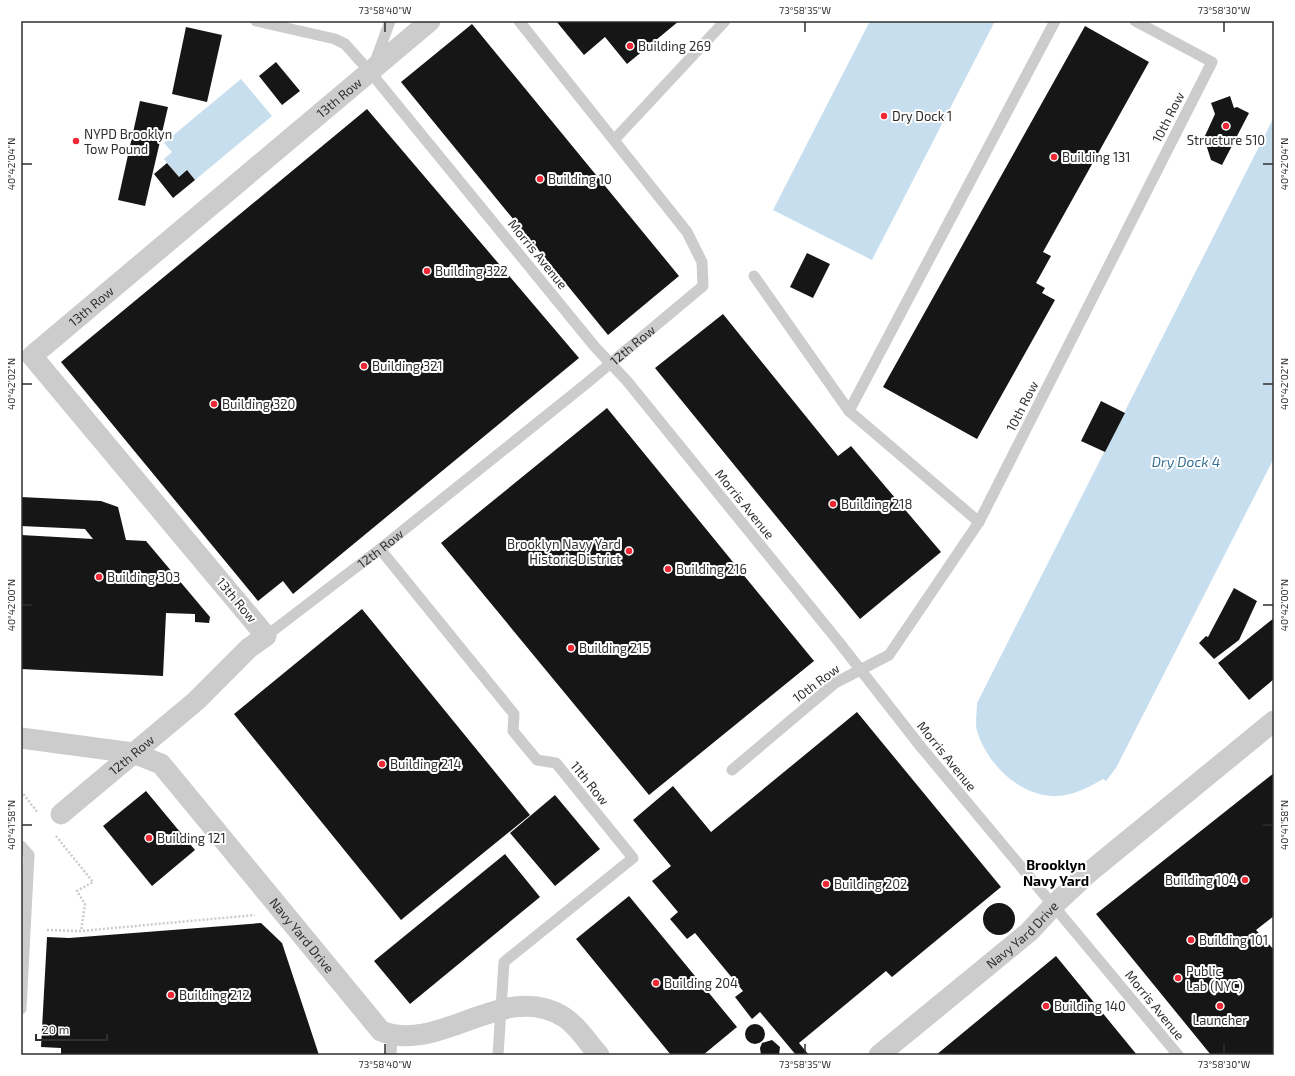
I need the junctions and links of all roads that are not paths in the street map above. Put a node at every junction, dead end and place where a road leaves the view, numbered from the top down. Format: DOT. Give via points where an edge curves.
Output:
graph roads {
  1 [pos="256,21"];
  2 [pos="390,21"];
  3 [pos="430,21"];
  4 [pos="519,21"];
  5 [pos="725,21"];
  6 [pos="1055,21"];
  7 [pos="1135,21"];
  8 [pos="371,73"];
  9 [pos="614,140"];
  10 [pos="754,276"];
  11 [pos="610,362"];
  12 [pos="849,411"];
  13 [pos="979,522"];
  14 [pos="380,549"];
  15 [pos="266,636"];
  16 [pos="859,669"];
  17 [pos="1274,721"];
  18 [pos="21,738"];
  19 [pos="133,753"];
  20 [pos="732,770"];
  21 [pos="62,814"];
  22 [pos="21,846"];
  23 [pos="1054,905"];
  24 [pos="21,1009"];
  25 [pos="500,1010"];
  26 [pos="392,1035"];
  27 [pos="890,1052"];
  28 [pos="391,1055"];
  29 [pos="498,1055"];
  30 [pos="599,1055"];
  31 [pos="1178,1055"];
  1 -- 8 [label="lane, Morris Avenue" via="335,39 345,44"];
  2 -- 8 [label="lane"];
  3 -- 8 [label="street, 13th Row"];
  4 -- 9 [label="lane"];
  5 -- 9 [label="lane"];
  6 -- 12 [label="lane"];
  7 -- 13 [label="lane, 10th Row" via="1212,62"];
  8 -- 11 [label="lane, Morris Avenue"];
  8 -- 15 [label="street, 13th Row" via="32,356"];
  9 -- 11 [label="lane, 12th Row" via="687,232 702,262 703,286"];
  10 -- 12 [label="lane"];
  11 -- 14 [label="lane, 12th Row"];
  11 -- 16 [label="lane, Morris Avenue"];
  12 -- 13 [label="lane"];
  13 -- 16 [label="lane, 10th Row" via="889,655"];
  14 -- 15 [label="lane, 12th Row"];
  14 -- 25 [label="lane, 11th Row" via="514,714 513,731 537,760 556,763 634,858 504,962"];
  15 -- 19 [label="street, 12th Row" via="249,648 196,702"];
  16 -- 20 [label="lane, 10th Row" via="834,683"];
  16 -- 23 [label="lane, Morris Avenue" via="920,747"];
  17 -- 23 [label="street, Navy Yard Drive" via="1087,874"];
  18 -- 19 [label="street, Navy Yard Drive"];
  19 -- 21 [label="street, 12th Row"];
  19 -- 26 [label="street, Navy Yard Drive" via="161,764 381,1032"];
  22 -- 24 [label="lane" via="29,855"];
  23 -- 27 [label="street, Navy Yard Drive" via="1030,932"];
  23 -- 31 [label="lane, Morris Avenue"];
  25 -- 26 [label="street" via="428,1033"];
  25 -- 29 [label="lane"];
  25 -- 30 [label="street" via="533,1006 555,1012 572,1023"];
  26 -- 28 [label="lane"];
}
